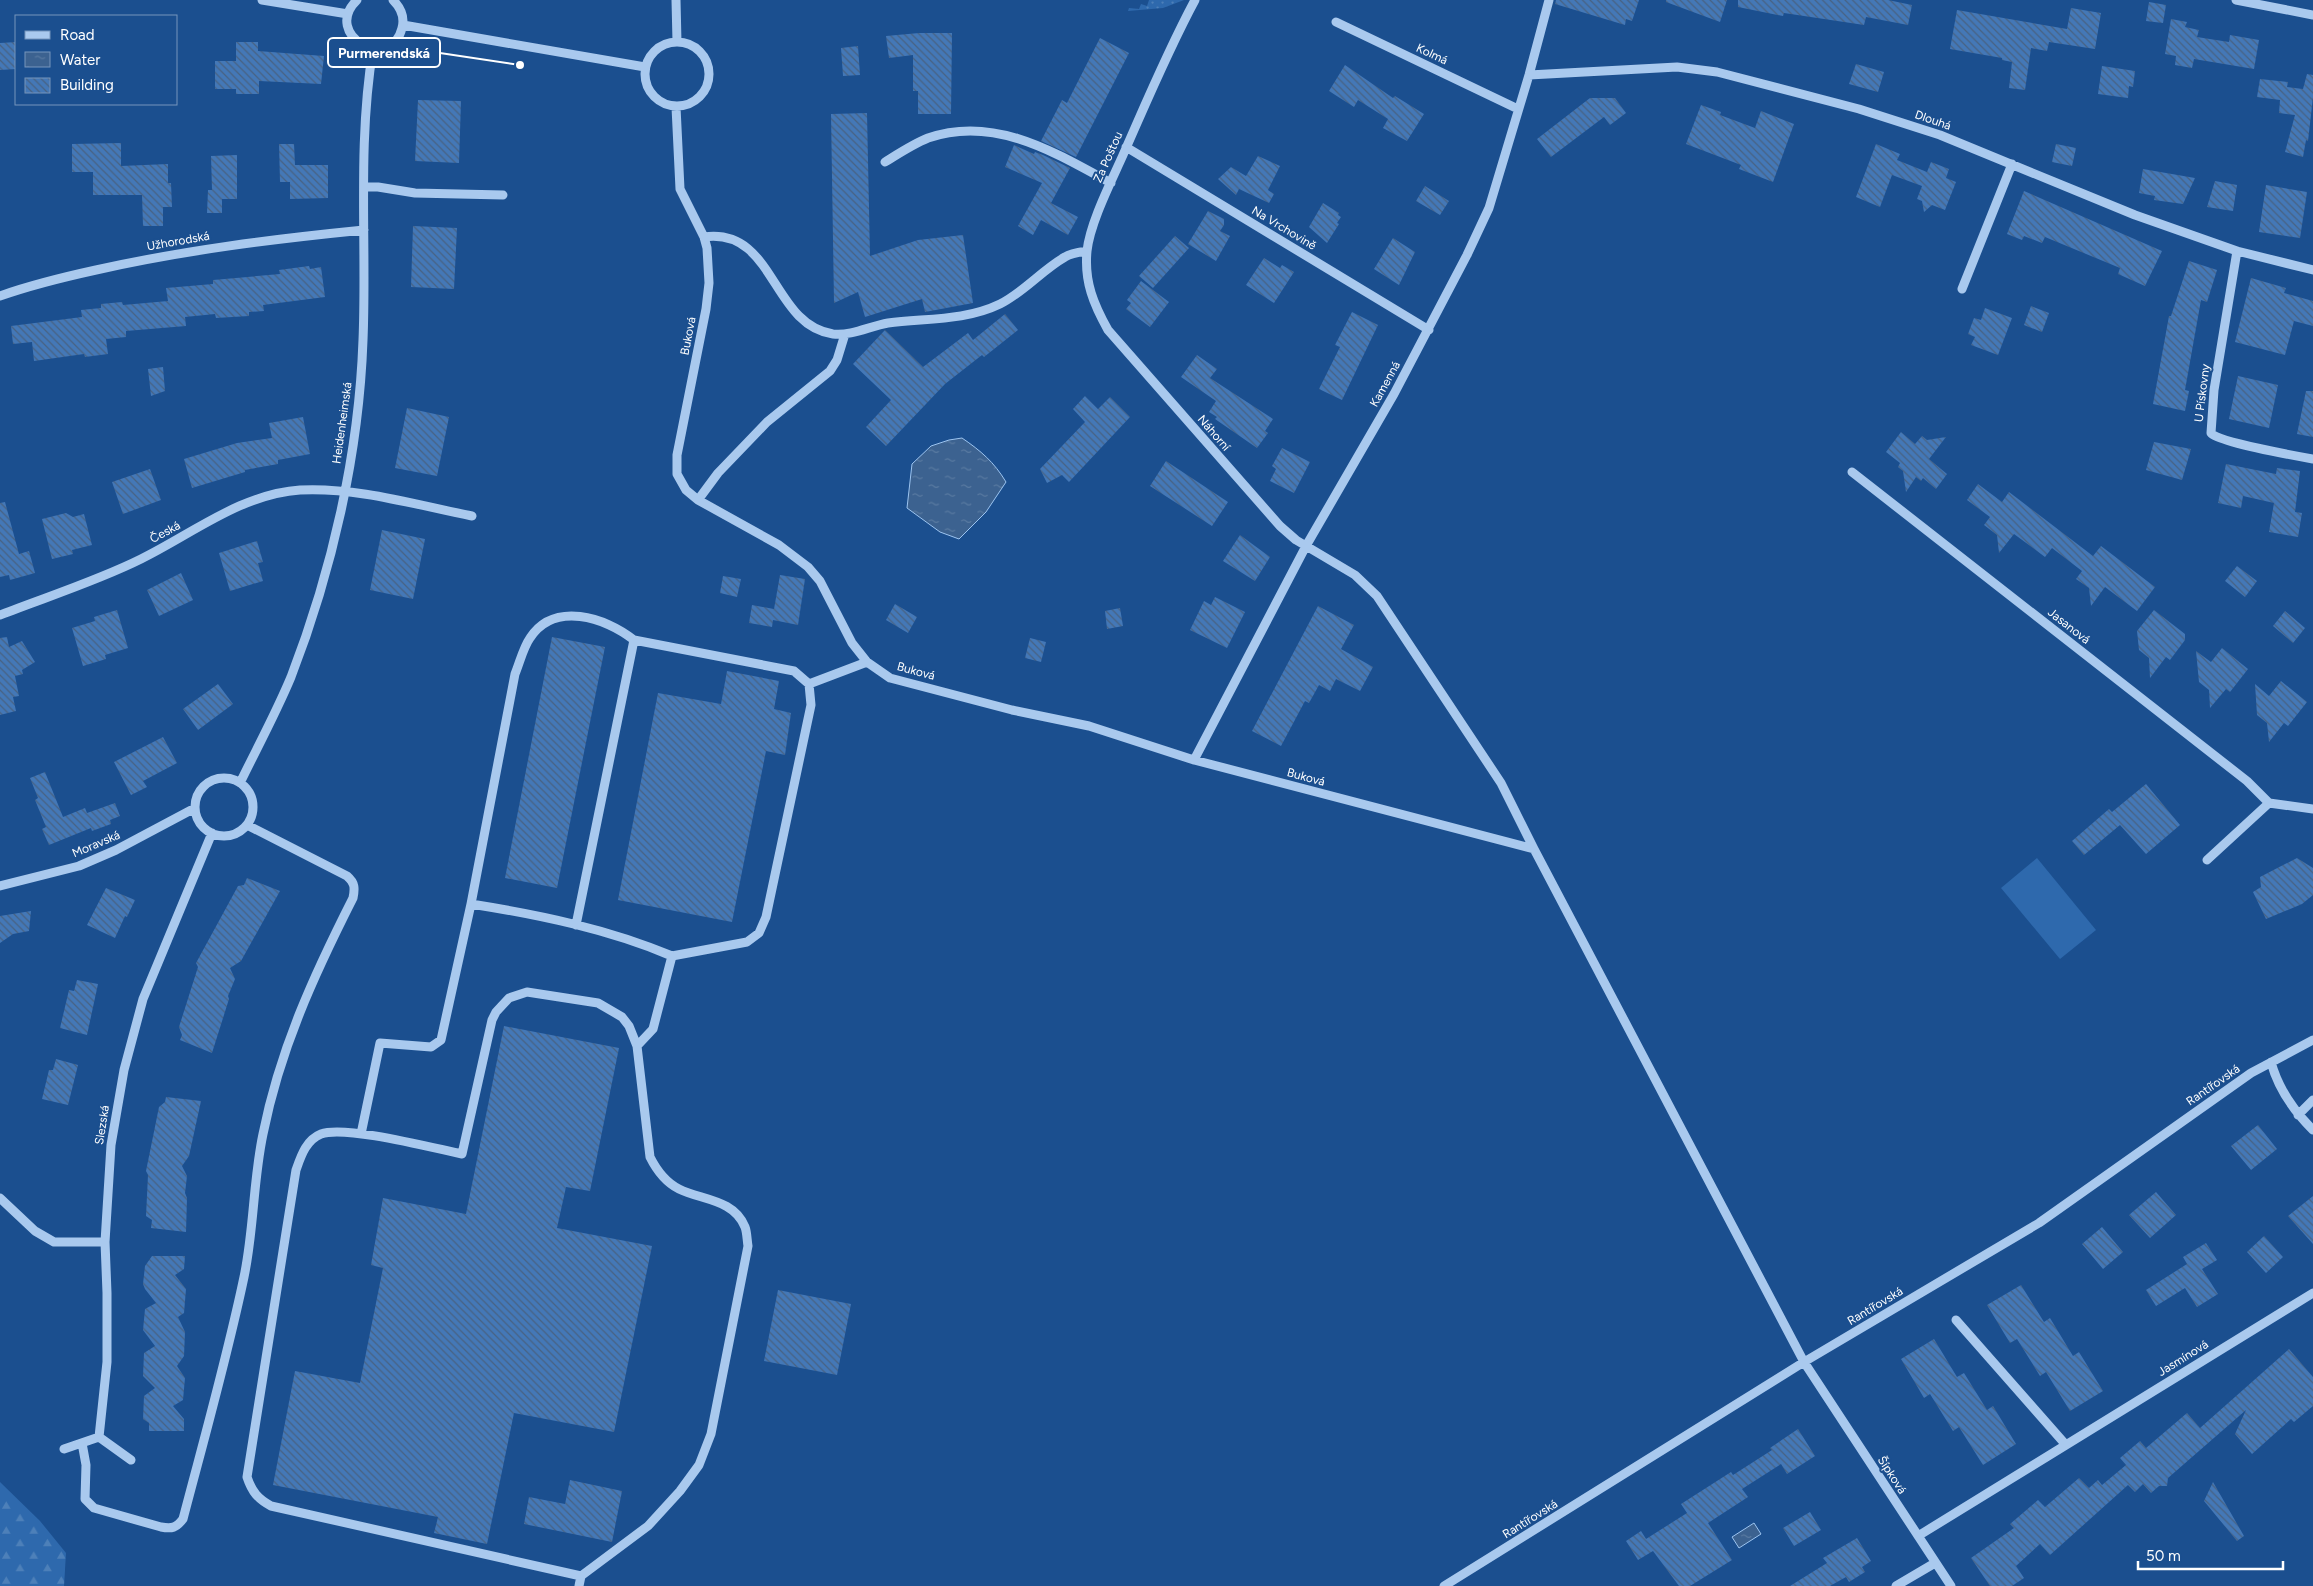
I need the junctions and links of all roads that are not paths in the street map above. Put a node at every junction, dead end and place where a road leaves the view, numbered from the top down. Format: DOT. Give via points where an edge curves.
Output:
graph roads {
  1 [pos="262,0"];
  2 [pos="357,0"];
  3 [pos="393,0"];
  4 [pos="676,0"];
  5 [pos="1195,0"];
  6 [pos="1549,0"];
  7 [pos="2236,0"];
  8 [pos="348,14"];
  9 [pos="2313,15"];
  10 [pos="1336,22"];
  11 [pos="402,25"];
  12 [pos="678,42"];
  13 [pos="373,49"];
  14 [pos="645,67"];
  15 [pos="1529,75"];
  16 [pos="676,107"];
  17 [pos="1518,109"];
  18 [pos="1126,147"];
  19 [pos="885,162"];
  20 [pos="2012,164"];
  21 [pos="1110,182"];
  22 [pos="364,187"];
  23 [pos="503,195"];
  24 [pos="364,230"];
  25 [pos="704,237"];
  26 [pos="1087,251"];
  27 [pos="2238,251"];
  28 [pos="2313,270"];
  29 [pos="1962,289"];
  30 [pos="0,296"];
  31 [pos="1108,330"];
  32 [pos="1429,330"];
  33 [pos="845,334"];
  34 [pos="2313,460"];
  35 [pos="1852,472"];
  36 [pos="344,492"];
  37 [pos="698,500"];
  38 [pos="472,516"];
  39 [pos="1306,546"];
  40 [pos="0,615"];
  41 [pos="634,640"];
  42 [pos="867,662"];
  43 [pos="809,684"];
  44 [pos="1194,760"];
  45 [pos="240,783"];
  46 [pos="2269,803"];
  47 [pos="195,808"];
  48 [pos="2313,809"];
  49 [pos="246,825"];
  50 [pos="212,833"];
  51 [pos="1534,849"];
  52 [pos="2207,860"];
  53 [pos="0,886"];
  54 [pos="471,904"];
  55 [pos="576,925"];
  56 [pos="672,956"];
  57 [pos="2313,1040"];
  58 [pos="637,1046"];
  59 [pos="2271,1062"];
  60 [pos="2313,1100"];
  61 [pos="2298,1115"];
  62 [pos="2313,1130"];
  63 [pos="361,1134"];
  64 [pos="0,1198"];
  65 [pos="105,1242"];
  66 [pos="2313,1293"];
  67 [pos="1956,1320"];
  68 [pos="1804,1362"];
  69 [pos="99,1437"];
  70 [pos="82,1443"];
  71 [pos="2066,1445"];
  72 [pos="64,1448"];
  73 [pos="131,1460"];
  74 [pos="1918,1536"];
  75 [pos="1935,1563"];
  76 [pos="581,1576"];
  77 [pos="579,1586"];
  78 [pos="1444,1586"];
  79 [pos="1896,1586"];
  80 [pos="1951,1586"];
  1 -- 8 [label="street"];
  2 -- 8 [label="street"];
  3 -- 11 [label="street" via="401,10"];
  4 -- 12 [label="street"];
  5 -- 18 [label="street, Za Poštou"];
  6 -- 15 [label="street, Kamenná"];
  7 -- 9 [label="street"];
  8 -- 13 [label="street" via="352,37"];
  10 -- 17 [label="street, Kolmá"];
  11 -- 13 [label="street" via="394,41"];
  11 -- 14 [label="street"];
  12 -- 14 [label="street" via="668,43 653,52"];
  12 -- 16 [label="street" via="695,48 707,62 709,72 704,92 687,105"];
  13 -- 22 [label="street, Heidenheimská" via="363,140"];
  14 -- 16 [label="street" via="644,77 651,94 658,101"];
  15 -- 17 [label="street, Kamenná"];
  15 -- 20 [label="street, Dlouhá" via="1677,67 1717,72 1859,109 1940,135"];
  16 -- 25 [label="street, Buková" via="680,188"];
  17 -- 32 [label="street, Kamenná" via="1489,208"];
  18 -- 21 [label="street, Za Poštou"];
  18 -- 32 [label="street, Na Vrchovině"];
  19 -- 21 [label="street" via="928,138 966,130 996,132 1059,154"];
  20 -- 27 [label="street, Dlouhá" via="2135,215"];
  20 -- 29 [label="street"];
  21 -- 26 [label="street, Za Poštou"];
  22 -- 23 [label="street" via="415,193"];
  22 -- 24 [label="street, Heidenheimská"];
  24 -- 30 [label="street, Užhorodská" via="162,255 76,274"];
  24 -- 36 [label="street, Heidenheimská" via="362,366"];
  25 -- 33 [label="street" via="722,236 746,246 800,318 831,334"];
  25 -- 37 [label="street, Buková" via="708,264 707,298 677,464 677,474 686,490"];
  26 -- 31 [label="street, Za Poštou" via="1087,276 1093,303"];
  26 -- 33 [label="street" via="1066,256 1001,304 966,315 886,324"];
  27 -- 28 [label="street, Dlouhá"];
  27 -- 34 [label="street, U Pískovny" via="2214,390 2211,432 2236,443"];
  31 -- 39 [label="street, Náhorní" via="1280,526"];
  32 -- 39 [label="street, Kamenná"];
  33 -- 37 [label="street" via="830,371 767,422 718,473"];
  35 -- 46 [label="street, Jasanová" via="2240,775"];
  36 -- 38 [label="street, Česká"];
  36 -- 40 [label="street, Česká" via="300,490 266,495 238,506 139,560"];
  36 -- 45 [label="street, Heidenheimská" via="327,568 300,650"];
  37 -- 42 [label="street, Buková" via="779,545 808,567 820,581 852,643"];
  39 -- 44 [label="street, Kamenná"];
  39 -- 51 [label="street, Náhorní" via="1355,574 1377,596 1501,783"];
  41 -- 43 [label="street" via="794,671"];
  41 -- 54 [label="street" via="595,619 566,615 545,622 530,638 515,674"];
  41 -- 55 [label="street"];
  42 -- 43 [label="street"];
  42 -- 44 [label="street, Buková" via="890,678 1012,710 1089,726"];
  43 -- 56 [label="street" via="811,705 766,917 759,933 747,942"];
  44 -- 51 [label="street, Buková"];
  45 -- 47 [label="street" via="223,778 206,784 200,790"];
  45 -- 49 [label="street" via="252,798 251,817"];
  46 -- 48 [label="street"];
  46 -- 52 [label="street"];
  47 -- 50 [label="street" via="200,823"];
  47 -- 53 [label="street, Moravská" via="79,866"];
  49 -- 50 [label="street" via="231,835"];
  49 -- 70 [label="street" via="347,876 354,890 309,986 274,1084 262,1135 244,1277 183,1520 171,1529 161,1528 94,1508 85,1499 86,1465"];
  50 -- 65 [label="street, Slezská" via="143,999 124,1070 111,1145"];
  51 -- 68 [label="street, Šípková"];
  54 -- 55 [label="street" via="534,914"];
  54 -- 63 [label="street" via="441,1040 431,1047 380,1043"];
  55 -- 56 [label="street" via="633,940"];
  56 -- 58 [label="street" via="653,1029"];
  57 -- 59 [label="street, Rantířovská"];
  58 -- 63 [label="street" via="629,1026 607,1007 535,992 520,993 502,1004 492,1020 462,1154"];
  58 -- 76 [label="street" via="650,1157 655,1168 680,1190 718,1202 734,1212 745,1227 748,1246 711,1434 699,1465 648,1526"];
  59 -- 61 [label="street" via="2274,1074"];
  59 -- 68 [label="street, Rantířovská" via="2039,1223"];
  60 -- 61 [label="street"];
  61 -- 62 [label="street"];
  63 -- 76 [label="street" via="342,1130 321,1134 302,1152 296,1170 247,1477 251,1489 259,1500 272,1506"];
  64 -- 65 [label="street" via="35,1231 54,1242"];
  65 -- 69 [label="street, Slezská" via="107,1362"];
  66 -- 71 [label="street, Jasmínová"];
  67 -- 71 [label="street"];
  68 -- 74 [label="street, Šípková"];
  68 -- 78 [label="street, Rantířovská"];
  69 -- 70 [label="street"];
  69 -- 73 [label="street"];
  70 -- 72 [label="street"];
  71 -- 74 [label="street, Jasmínová"];
  74 -- 75 [label="street, Šípková"];
  75 -- 79 [label="street"];
  75 -- 80 [label="street"];
  76 -- 77 [label="street"];
}
